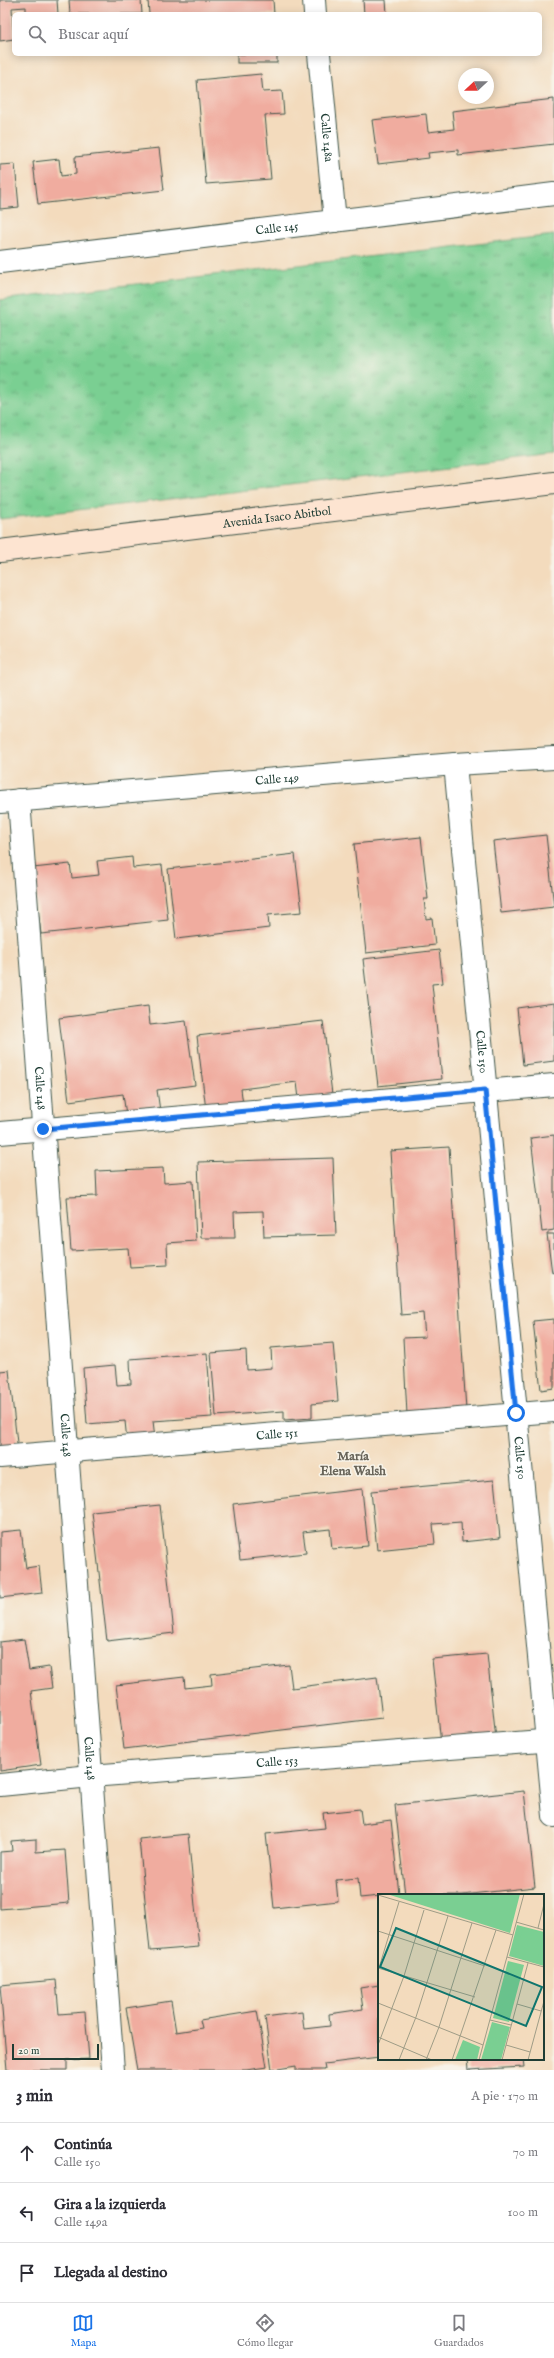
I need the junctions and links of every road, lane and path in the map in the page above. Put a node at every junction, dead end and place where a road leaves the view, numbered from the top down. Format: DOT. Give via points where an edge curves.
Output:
graph roads {
  1 [pos="314,0"];
  2 [pos="315,12"];
  3 [pos="319,56"];
  4 [pos="554,194"];
  5 [pos="335,221"];
  6 [pos="0,262"];
  7 [pos="554,483"];
  8 [pos="0,551"];
  9 [pos="554,758"];
  10 [pos="454,764"];
  11 [pos="9,801"];
  12 [pos="554,1085"];
  13 [pos="485,1090"];
  14 [pos="43,1129"];
  15 [pos="0,1133"];
  16 [pos="554,1411"];
  17 [pos="516,1413"];
  18 [pos="67,1451"];
  19 [pos="0,1457"];
  20 [pos="550,1741"];
  21 [pos="91,1776"];
  22 [pos="0,1785"];
  23 [pos="554,1816"];
  24 [pos="113,2070"];
  1 -- 2 [label="street"];
  3 -- 5 [label="street, Calle 148a"];
  4 -- 5 [label="street, Calle 145"];
  5 -- 6 [label="street, Calle 145"];
  7 -- 8 [label="main road, Avenida Isaco Abitbol"];
  9 -- 10 [label="street, Calle 149"];
  10 -- 11 [label="street, Calle 149"];
  10 -- 13 [label="street, Calle 150"];
  11 -- 14 [label="street, Calle 148"];
  12 -- 13 [label="street"];
  13 -- 14 [label="street"];
  13 -- 17 [label="street, Calle 150"];
  14 -- 15 [label="street"];
  14 -- 18 [label="street, Calle 148"];
  16 -- 17 [label="street, Calle 151"];
  17 -- 18 [label="street, Calle 151"];
  17 -- 20 [label="street, Calle 150"];
  18 -- 19 [label="street, Calle 151"];
  18 -- 21 [label="street, Calle 148"];
  20 -- 21 [label="street, Calle 153"];
  20 -- 23 [label="street, Calle 150"];
  21 -- 22 [label="street, Calle 153"];
  21 -- 24 [label="street, Calle 148"];
}
